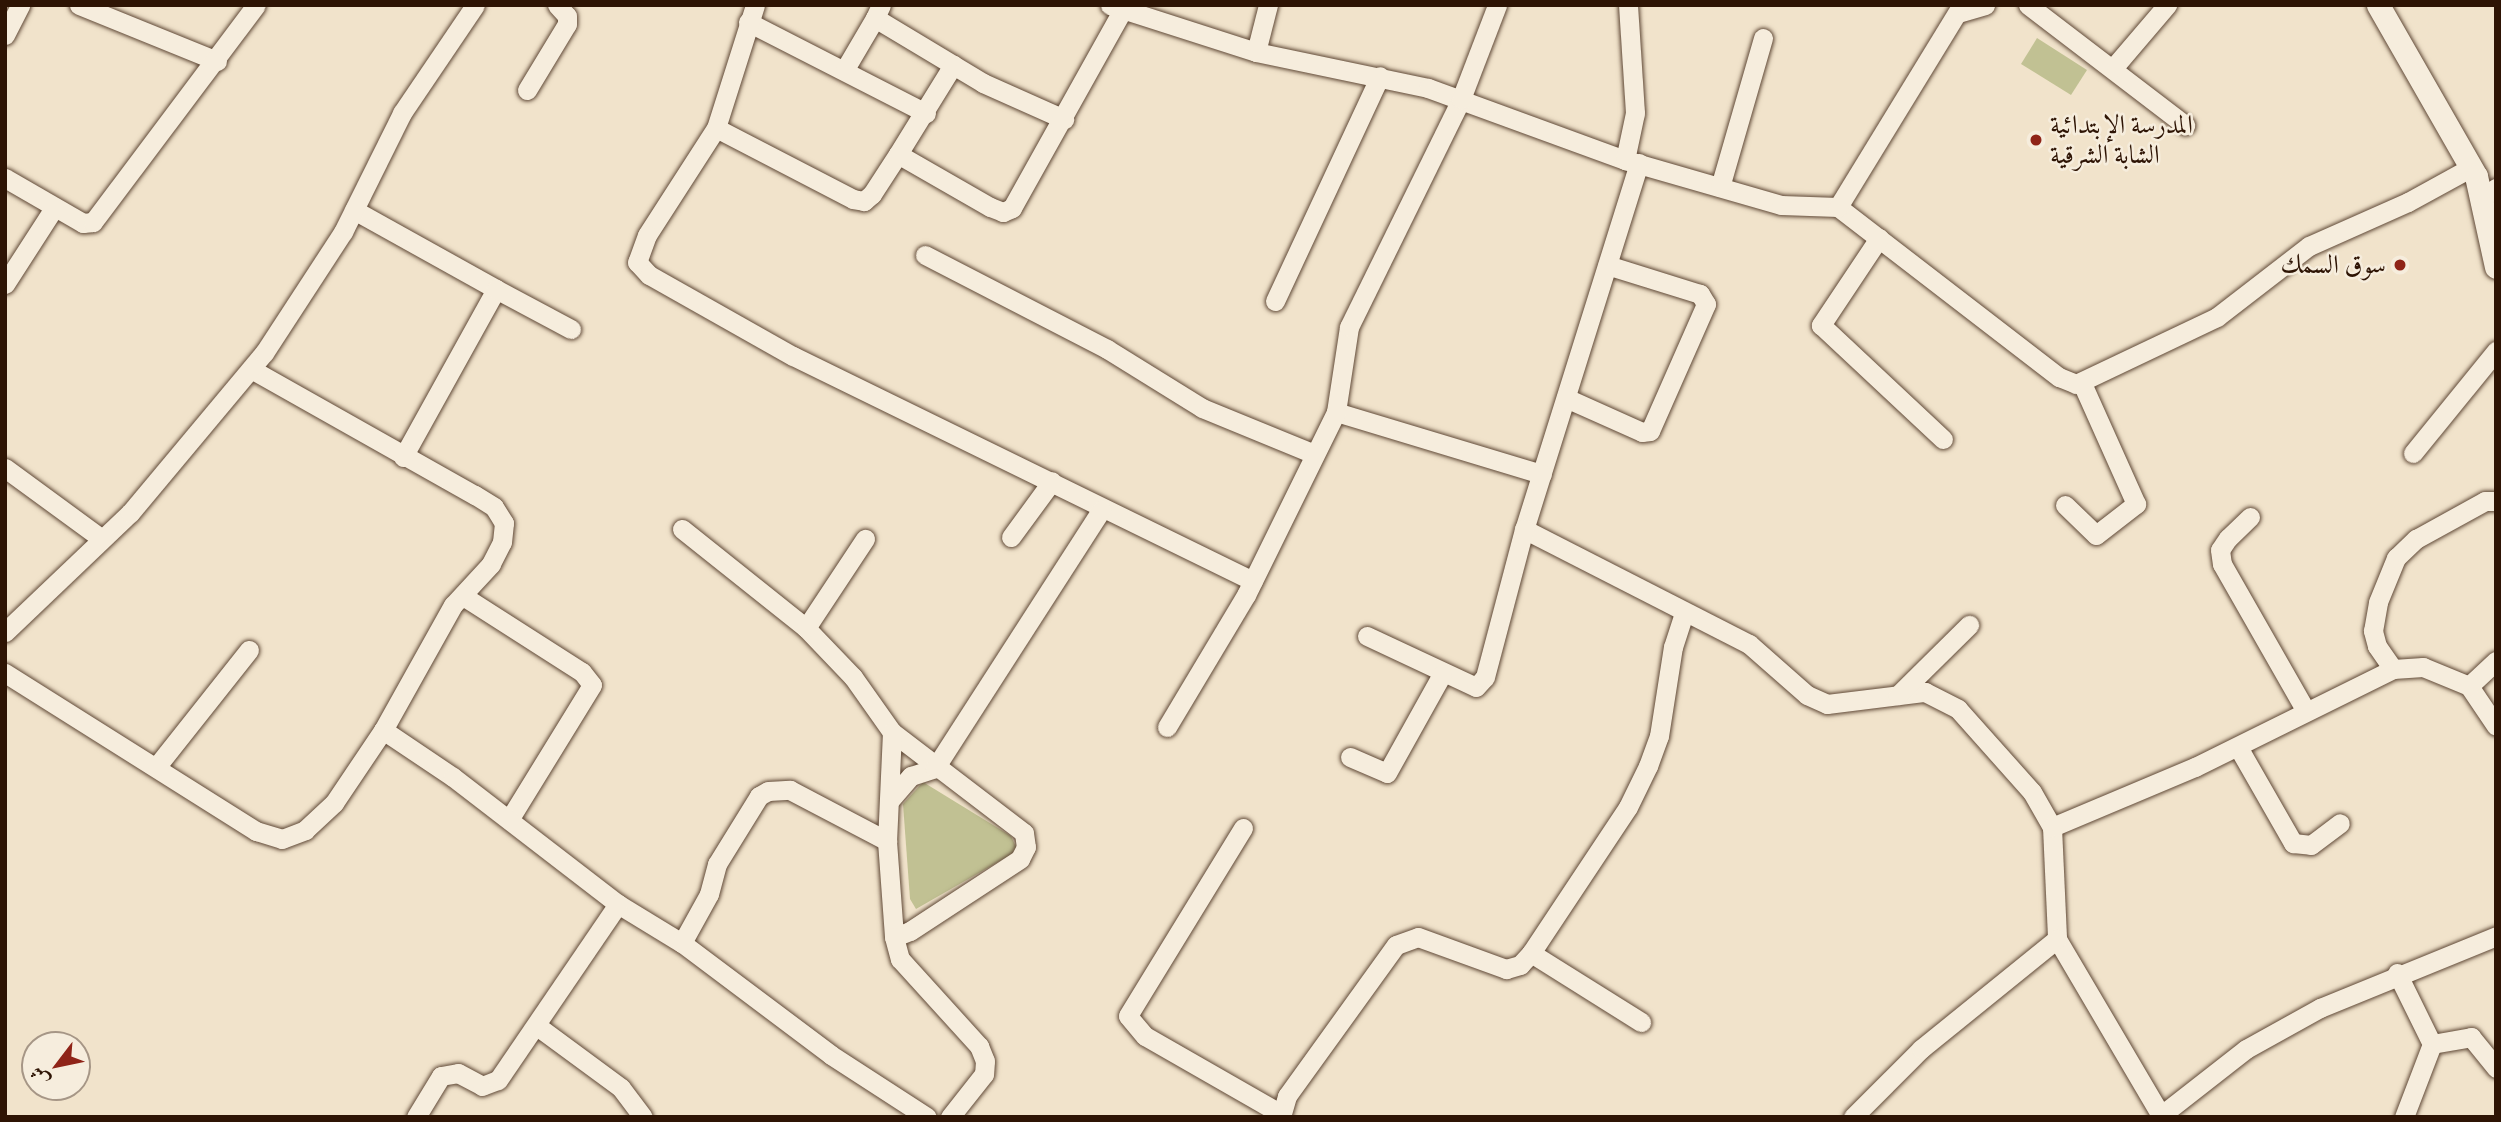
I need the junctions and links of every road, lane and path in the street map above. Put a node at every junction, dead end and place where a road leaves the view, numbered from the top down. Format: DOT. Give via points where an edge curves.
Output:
graph roads {
  1 [pos="20,5"];
  2 [pos="79,5"];
  3 [pos="256,5"];
  4 [pos="475,5"];
  5 [pos="556,5"];
  6 [pos="1268,5"];
  7 [pos="1497,5"];
  8 [pos="1628,5"];
  9 [pos="1985,5"];
  10 [pos="2028,5"];
  11 [pos="2167,5"];
  12 [pos="2378,5"];
  13 [pos="1116,8"];
  14 [pos="1962,9"];
  15 [pos="878,12"];
  16 [pos="751,13"];
  17 [pos="5,35"];
  18 [pos="1763,38"];
  19 [pos="1256,52"];
  20 [pos="216,61"];
  21 [pos="953,65"];
  22 [pos="2114,67"];
  23 [pos="845,69"];
  24 [pos="1380,76"];
  25 [pos="527,90"];
  26 [pos="1461,99"];
  27 [pos="926,113"];
  28 [pos="1064,119"];
  29 [pos="2185,125"];
  30 [pos="716,128"];
  31 [pos="898,154"];
  32 [pos="1632,161"];
  33 [pos="2472,167"];
  34 [pos="5,178"];
  35 [pos="1720,187"];
  36 [pos="2489,192"];
  37 [pos="1838,206"];
  38 [pos="54,208"];
  39 [pos="354,210"];
  40 [pos="1879,237"];
  41 [pos="925,255"];
  42 [pos="1607,265"];
  43 [pos="2496,267"];
  44 [pos="5,284"];
  45 [pos="495,289"];
  46 [pos="1275,300"];
  47 [pos="571,329"];
  48 [pos="2496,351"];
  49 [pos="251,369"];
  50 [pos="2082,383"];
  51 [pos="1566,398"];
  52 [pos="1336,412"];
  53 [pos="1943,439"];
  54 [pos="2413,453"];
  55 [pos="1314,454"];
  56 [pos="403,457"];
  57 [pos="5,468"];
  58 [pos="1542,474"];
  59 [pos="1052,481"];
  60 [pos="2496,501"];
  61 [pos="2065,505"];
  62 [pos="1101,510"];
  63 [pos="2250,517"];
  64 [pos="682,529"];
  65 [pos="1524,529"];
  66 [pos="1011,537"];
  67 [pos="102,539"];
  68 [pos="865,539"];
  69 [pos="1253,581"];
  70 [pos="463,596"];
  71 [pos="1684,613"];
  72 [pos="1969,625"];
  73 [pos="806,628"];
  74 [pos="5,632"];
  75 [pos="1367,635"];
  76 [pos="249,650"];
  77 [pos="2496,660"];
  78 [pos="2393,669"];
  79 [pos="5,673"];
  80 [pos="1442,674"];
  81 [pos="2469,686"];
  82 [pos="1898,695"];
  83 [pos="2305,711"];
  84 [pos="2496,726"];
  85 [pos="1167,727"];
  86 [pos="383,730"];
  87 [pos="892,732"];
  88 [pos="2238,747"];
  89 [pos="1350,757"];
  90 [pos="157,766"];
  91 [pos="935,768"];
  92 [pos="890,800"];
  93 [pos="509,820"];
  94 [pos="2340,823"];
  95 [pos="2053,827"];
  96 [pos="1243,828"];
  97 [pos="887,841"];
  98 [pos="618,904"];
  99 [pos="2496,936"];
  100 [pos="894,937"];
  101 [pos="2057,939"];
  102 [pos="682,943"];
  103 [pos="1531,953"];
  104 [pos="2397,973"];
  105 [pos="1641,1022"];
  106 [pos="537,1026"];
  107 [pos="2432,1044"];
  108 [pos="2496,1068"];
  109 [pos="1866,1112"];
  110 [pos="1281,1115"];
  111 [pos="2161,1116"];
  112 [pos="416,1117"];
  113 [pos="643,1117"];
  114 [pos="927,1117"];
  115 [pos="950,1117"];
  116 [pos="2404,1117"];
  1 -- 17 [label="street"];
  2 -- 20 [label="street"];
  3 -- 20 [label="street"];
  4 -- 39 [label="street" via="402,113"];
  5 -- 25 [label="street" via="567,16 567,24"];
  6 -- 19 [label="street"];
  7 -- 26 [label="street"];
  8 -- 32 [label="street" via="1635,113"];
  9 -- 14 [label="street"];
  10 -- 22 [label="street"];
  11 -- 22 [label="street"];
  12 -- 33 [label="street"];
  13 -- 19 [label="street"];
  13 -- 28 [label="street"];
  14 -- 37 [label="street"];
  15 -- 21 [label="street"];
  15 -- 23 [label="street"];
  16 -- 23 [label="street"];
  16 -- 30 [label="street"];
  18 -- 35 [label="street"];
  19 -- 24 [label="street"];
  20 -- 38 [label="street" via="93,222 83,223"];
  21 -- 27 [label="street"];
  21 -- 28 [label="street"];
  22 -- 29 [label="street"];
  23 -- 27 [label="street"];
  24 -- 26 [label="street"];
  24 -- 46 [label="street"];
  26 -- 32 [label="street"];
  26 -- 52 [label="street" via="1349,327"];
  27 -- 31 [label="street"];
  28 -- 31 [label="street" via="1021,198 1003,212"];
  30 -- 31 [label="street" via="864,201"];
  30 -- 59 [label="street" via="647,235 637,256 639,268 793,356"];
  32 -- 35 [label="street"];
  32 -- 42 [label="street"];
  33 -- 36 [label="street"];
  33 -- 50 [label="street" via="2408,202 2309,246 2217,317"];
  34 -- 38 [label="street"];
  35 -- 37 [label="street" via="1781,205"];
  36 -- 43 [label="street"];
  37 -- 40 [label="street"];
  38 -- 44 [label="street"];
  39 -- 45 [label="street"];
  39 -- 49 [label="street" via="328,258"];
  40 -- 50 [label="street" via="2059,377"];
  40 -- 53 [label="street" via="1821,325"];
  41 -- 55 [label="street" via="1107,349 1202,408"];
  42 -- 51 [label="street"];
  42 -- 51 [label="street" via="1700,294 1706,304 1650,431 1642,432"];
  45 -- 47 [label="street"];
  45 -- 56 [label="street"];
  48 -- 54 [label="street"];
  49 -- 56 [label="street"];
  49 -- 67 [label="street" via="152,489"];
  50 -- 61 [label="street" via="2136,504 2096,535"];
  51 -- 58 [label="street"];
  52 -- 55 [label="street"];
  52 -- 58 [label="street"];
  55 -- 69 [label="street"];
  56 -- 70 [label="street" via="494,507 504,523 502,542 491,564"];
  57 -- 67 [label="street"];
  58 -- 65 [label="street"];
  59 -- 62 [label="street"];
  59 -- 66 [label="street"];
  60 -- 78 [label="street" via="2485,501 2428,533 2396,558 2378,602 2373,631"];
  62 -- 69 [label="street"];
  62 -- 91 [label="street"];
  63 -- 83 [label="street" via="2220,551 2222,564"];
  64 -- 73 [label="street"];
  65 -- 71 [label="street"];
  65 -- 80 [label="street" via="1482,683 1468,686"];
  67 -- 74 [label="street"];
  68 -- 73 [label="street"];
  69 -- 85 [label="street"];
  70 -- 86 [label="street" via="440,626"];
  70 -- 93 [label="street" via="583,672 592,685"];
  71 -- 82 [label="street" via="1749,644 1807,695 1826,704"];
  71 -- 103 [label="street" via="1673,646 1659,736 1648,766 1628,807"];
  72 -- 82 [label="street"];
  73 -- 87 [label="street" via="853,677"];
  75 -- 80 [label="street"];
  76 -- 90 [label="street"];
  77 -- 81 [label="street"];
  78 -- 81 [label="street" via="2423,667"];
  78 -- 83 [label="street"];
  79 -- 90 [label="street"];
  80 -- 89 [label="street" via="1387,774"];
  81 -- 84 [label="street"];
  82 -- 95 [label="street" via="1925,692 1958,709 2032,792"];
  83 -- 88 [label="street"];
  86 -- 90 [label="street" via="334,803 305,830 282,839 256,831"];
  86 -- 93 [label="street"];
  87 -- 91 [label="street"];
  87 -- 92 [label="street"];
  88 -- 94 [label="street" via="2293,844 2311,845"];
  88 -- 95 [label="street"];
  91 -- 92 [label="street" via="911,776"];
  91 -- 100 [label="street" via="1020,828 1026,847 1014,863"];
  92 -- 97 [label="street"];
  93 -- 98 [label="street"];
  95 -- 101 [label="street"];
  96 -- 110 [label="street" via="1128,1016 1145,1036"];
  97 -- 100 [label="street"];
  97 -- 102 [label="street" via="790,790 768,791 760,796 717,864 709,894"];
  98 -- 102 [label="street"];
  98 -- 106 [label="street"];
  99 -- 104 [label="street"];
  100 -- 115 [label="street" via="900,958 979,1046 985,1061 984,1074"];
  101 -- 109 [label="street" via="1921,1049"];
  101 -- 111 [label="street"];
  102 -- 114 [label="street" via="831,1055"];
  103 -- 105 [label="street"];
  103 -- 110 [label="street" via="1520,965 1506,969 1418,937 1396,945 1287,1096"];
  104 -- 107 [label="street"];
  104 -- 111 [label="street" via="2246,1049"];
  106 -- 112 [label="street" via="491,1085 458,1073 441,1076"];
  106 -- 113 [label="street" via="621,1088"];
  107 -- 108 [label="street" via="2471,1037"];
  107 -- 116 [label="street"];
}
